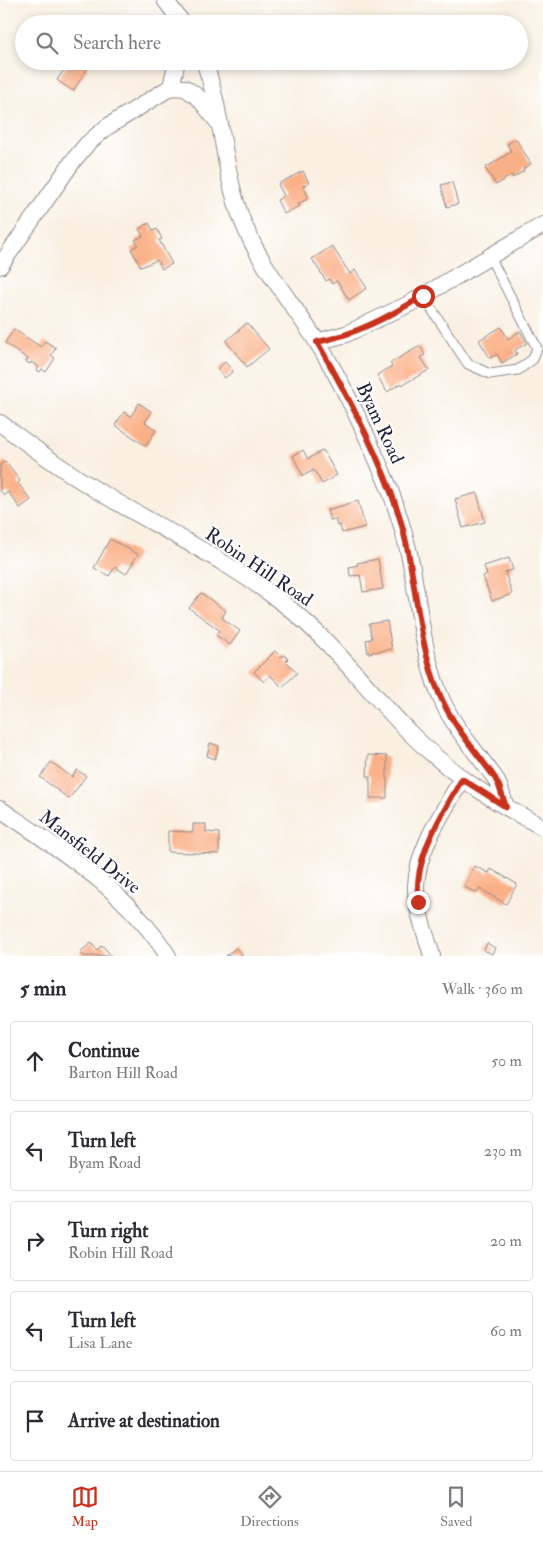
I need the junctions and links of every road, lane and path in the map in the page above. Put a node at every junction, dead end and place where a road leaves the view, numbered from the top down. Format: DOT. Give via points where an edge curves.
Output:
graph roads {
  1 [pos="164,0"];
  2 [pos="168,15"];
  3 [pos="176,15"];
  4 [pos="175,70"];
  5 [pos="207,70"];
  6 [pos="171,87"];
  7 [pos="220,125"];
  8 [pos="543,225"];
  9 [pos="490,257"];
  10 [pos="0,266"];
  11 [pos="423,296"];
  12 [pos="317,342"];
  13 [pos="0,424"];
  14 [pos="462,779"];
  15 [pos="506,807"];
  16 [pos="0,809"];
  17 [pos="543,827"];
  18 [pos="168,956"];
  19 [pos="432,956"];
  1 -- 2 [label="street"];
  1 -- 3 [label="street"];
  4 -- 6 [label="street"];
  5 -- 7 [label="street, Byam Road"];
  6 -- 7 [label="street" via="185,88 199,98"];
  6 -- 10 [label="street" via="107,127 87,144"];
  7 -- 12 [label="street, Byam Road" via="235,201 249,236"];
  8 -- 9 [label="street"];
  9 -- 11 [label="street"];
  9 -- 11 [label="lane" via="537,348 533,359 518,370 490,374 468,364"];
  11 -- 12 [label="street" via="360,329"];
  12 -- 15 [label="street, Byam Road" via="366,436 398,513 410,557 427,653 439,693 452,720 495,778"];
  13 -- 14 [label="street, Robin Hill Road" via="80,480 237,571 284,604 321,637 410,733"];
  14 -- 15 [label="street, Robin Hill Road"];
  14 -- 19 [label="street" via="425,850 416,885"];
  15 -- 17 [label="street, Robin Hill Road"];
  16 -- 18 [label="street, Mansfield Drive" via="108,887 142,920"];
}
